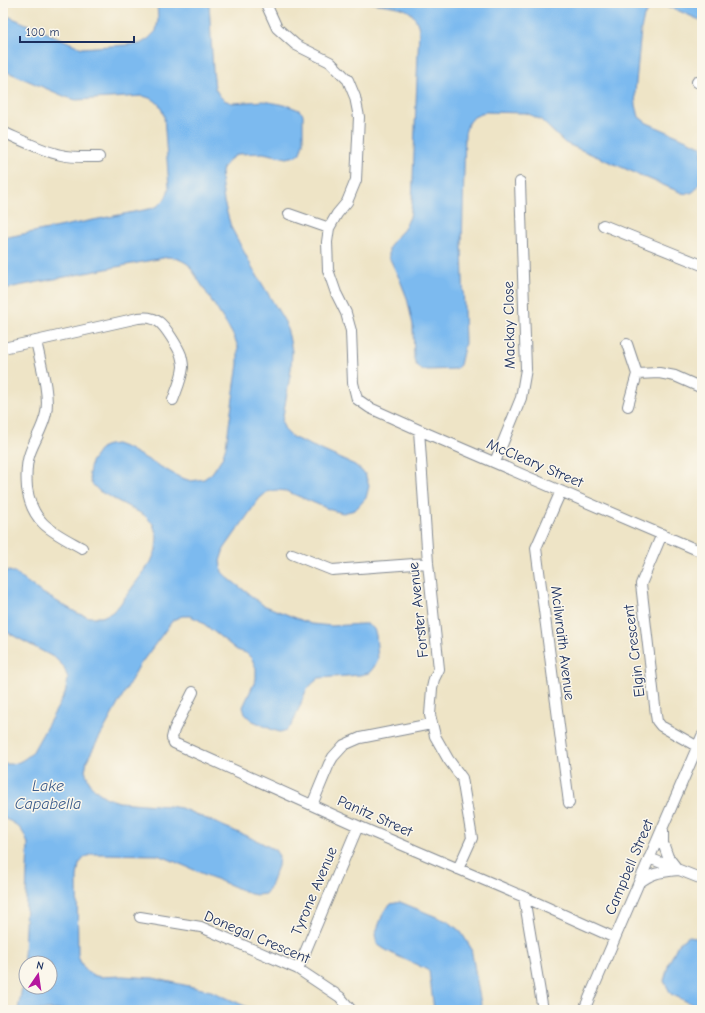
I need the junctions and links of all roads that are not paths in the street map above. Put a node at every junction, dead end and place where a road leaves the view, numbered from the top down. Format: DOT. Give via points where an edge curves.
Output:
graph roads {
  1 [pos="267,3"];
  2 [pos="3,132"];
  3 [pos="99,157"];
  4 [pos="520,182"];
  5 [pos="289,214"];
  6 [pos="603,225"];
  7 [pos="329,228"];
  8 [pos="702,265"];
  9 [pos="36,341"];
  10 [pos="627,344"];
  11 [pos="3,348"];
  12 [pos="637,374"];
  13 [pos="702,388"];
  14 [pos="173,400"];
  15 [pos="628,406"];
  16 [pos="419,430"];
  17 [pos="495,462"];
  18 [pos="561,491"];
  19 [pos="662,534"];
  20 [pos="82,548"];
  21 [pos="702,552"];
  22 [pos="292,554"];
  23 [pos="428,563"];
  24 [pos="193,692"];
  25 [pos="431,724"];
  26 [pos="702,736"];
  27 [pos="698,746"];
  28 [pos="312,804"];
  29 [pos="569,804"];
  30 [pos="358,826"];
  31 [pos="663,828"];
  32 [pos="650,858"];
  33 [pos="458,869"];
  34 [pos="678,870"];
  35 [pos="702,879"];
  36 [pos="638,884"];
  37 [pos="524,897"];
  38 [pos="140,916"];
  39 [pos="615,938"];
  40 [pos="298,969"];
  41 [pos="351,1010"];
  42 [pos="543,1010"];
  43 [pos="584,1010"];
  1 -- 7 [label="street" via="277,28 296,45 330,62 348,80 355,97 359,117 356,180 347,202"];
  2 -- 3 [label="street" via="60,155"];
  4 -- 17 [label="street, Mackay Close" via="526,369 521,398"];
  5 -- 7 [label="street"];
  6 -- 8 [label="street"];
  7 -- 16 [label="street, McCleary Street" via="328,270 351,331 353,383 357,399 370,408"];
  9 -- 11 [label="street"];
  9 -- 14 [label="street" via="138,318 148,317 158,321 181,355 182,374"];
  9 -- 20 [label="street" via="45,384 47,412 28,461 26,480 29,497 33,511 46,526"];
  10 -- 12 [label="street"];
  12 -- 13 [label="street" via="659,373 675,376"];
  12 -- 15 [label="street"];
  16 -- 17 [label="street, McCleary Street"];
  16 -- 23 [label="street, Forster Avenue"];
  17 -- 18 [label="street, McCleary Street"];
  18 -- 19 [label="street, McCleary Street"];
  18 -- 29 [label="street, Mcilwraith Avenue" via="536,548"];
  19 -- 21 [label="street, McCleary Street"];
  19 -- 27 [label="street, Elgin Crescent" via="641,584 657,721 661,726"];
  22 -- 23 [label="street" via="332,570"];
  23 -- 25 [label="street, Forster Avenue" via="439,669 431,694"];
  24 -- 28 [label="street, Panitz Street" via="174,730 174,743"];
  25 -- 28 [label="street" via="360,738 344,745 329,764"];
  25 -- 33 [label="street, Forster Avenue" via="448,759 462,778 472,838"];
  26 -- 27 [label="street, Campbell Street"];
  27 -- 31 [label="street, Campbell Street"];
  28 -- 30 [label="street, Panitz Street"];
  30 -- 33 [label="street, Panitz Street"];
  30 -- 40 [label="street, Tyrone Avenue"];
  31 -- 32 [label="street, Campbell Street"];
  31 -- 34 [label="street" via="668,856"];
  32 -- 34 [label="street"];
  32 -- 36 [label="street, Campbell Street"];
  33 -- 37 [label="street, Panitz Street"];
  34 -- 35 [label="street"];
  34 -- 36 [label="street" via="661,872 647,877"];
  36 -- 39 [label="street, Campbell Street"];
  37 -- 39 [label="street, Panitz Street"];
  37 -- 42 [label="street"];
  38 -- 40 [label="street, Donegal Crescent" via="201,927"];
  39 -- 43 [label="street, Campbell Street"];
  40 -- 41 [label="street, Donegal Crescent" via="340,997"];
}
